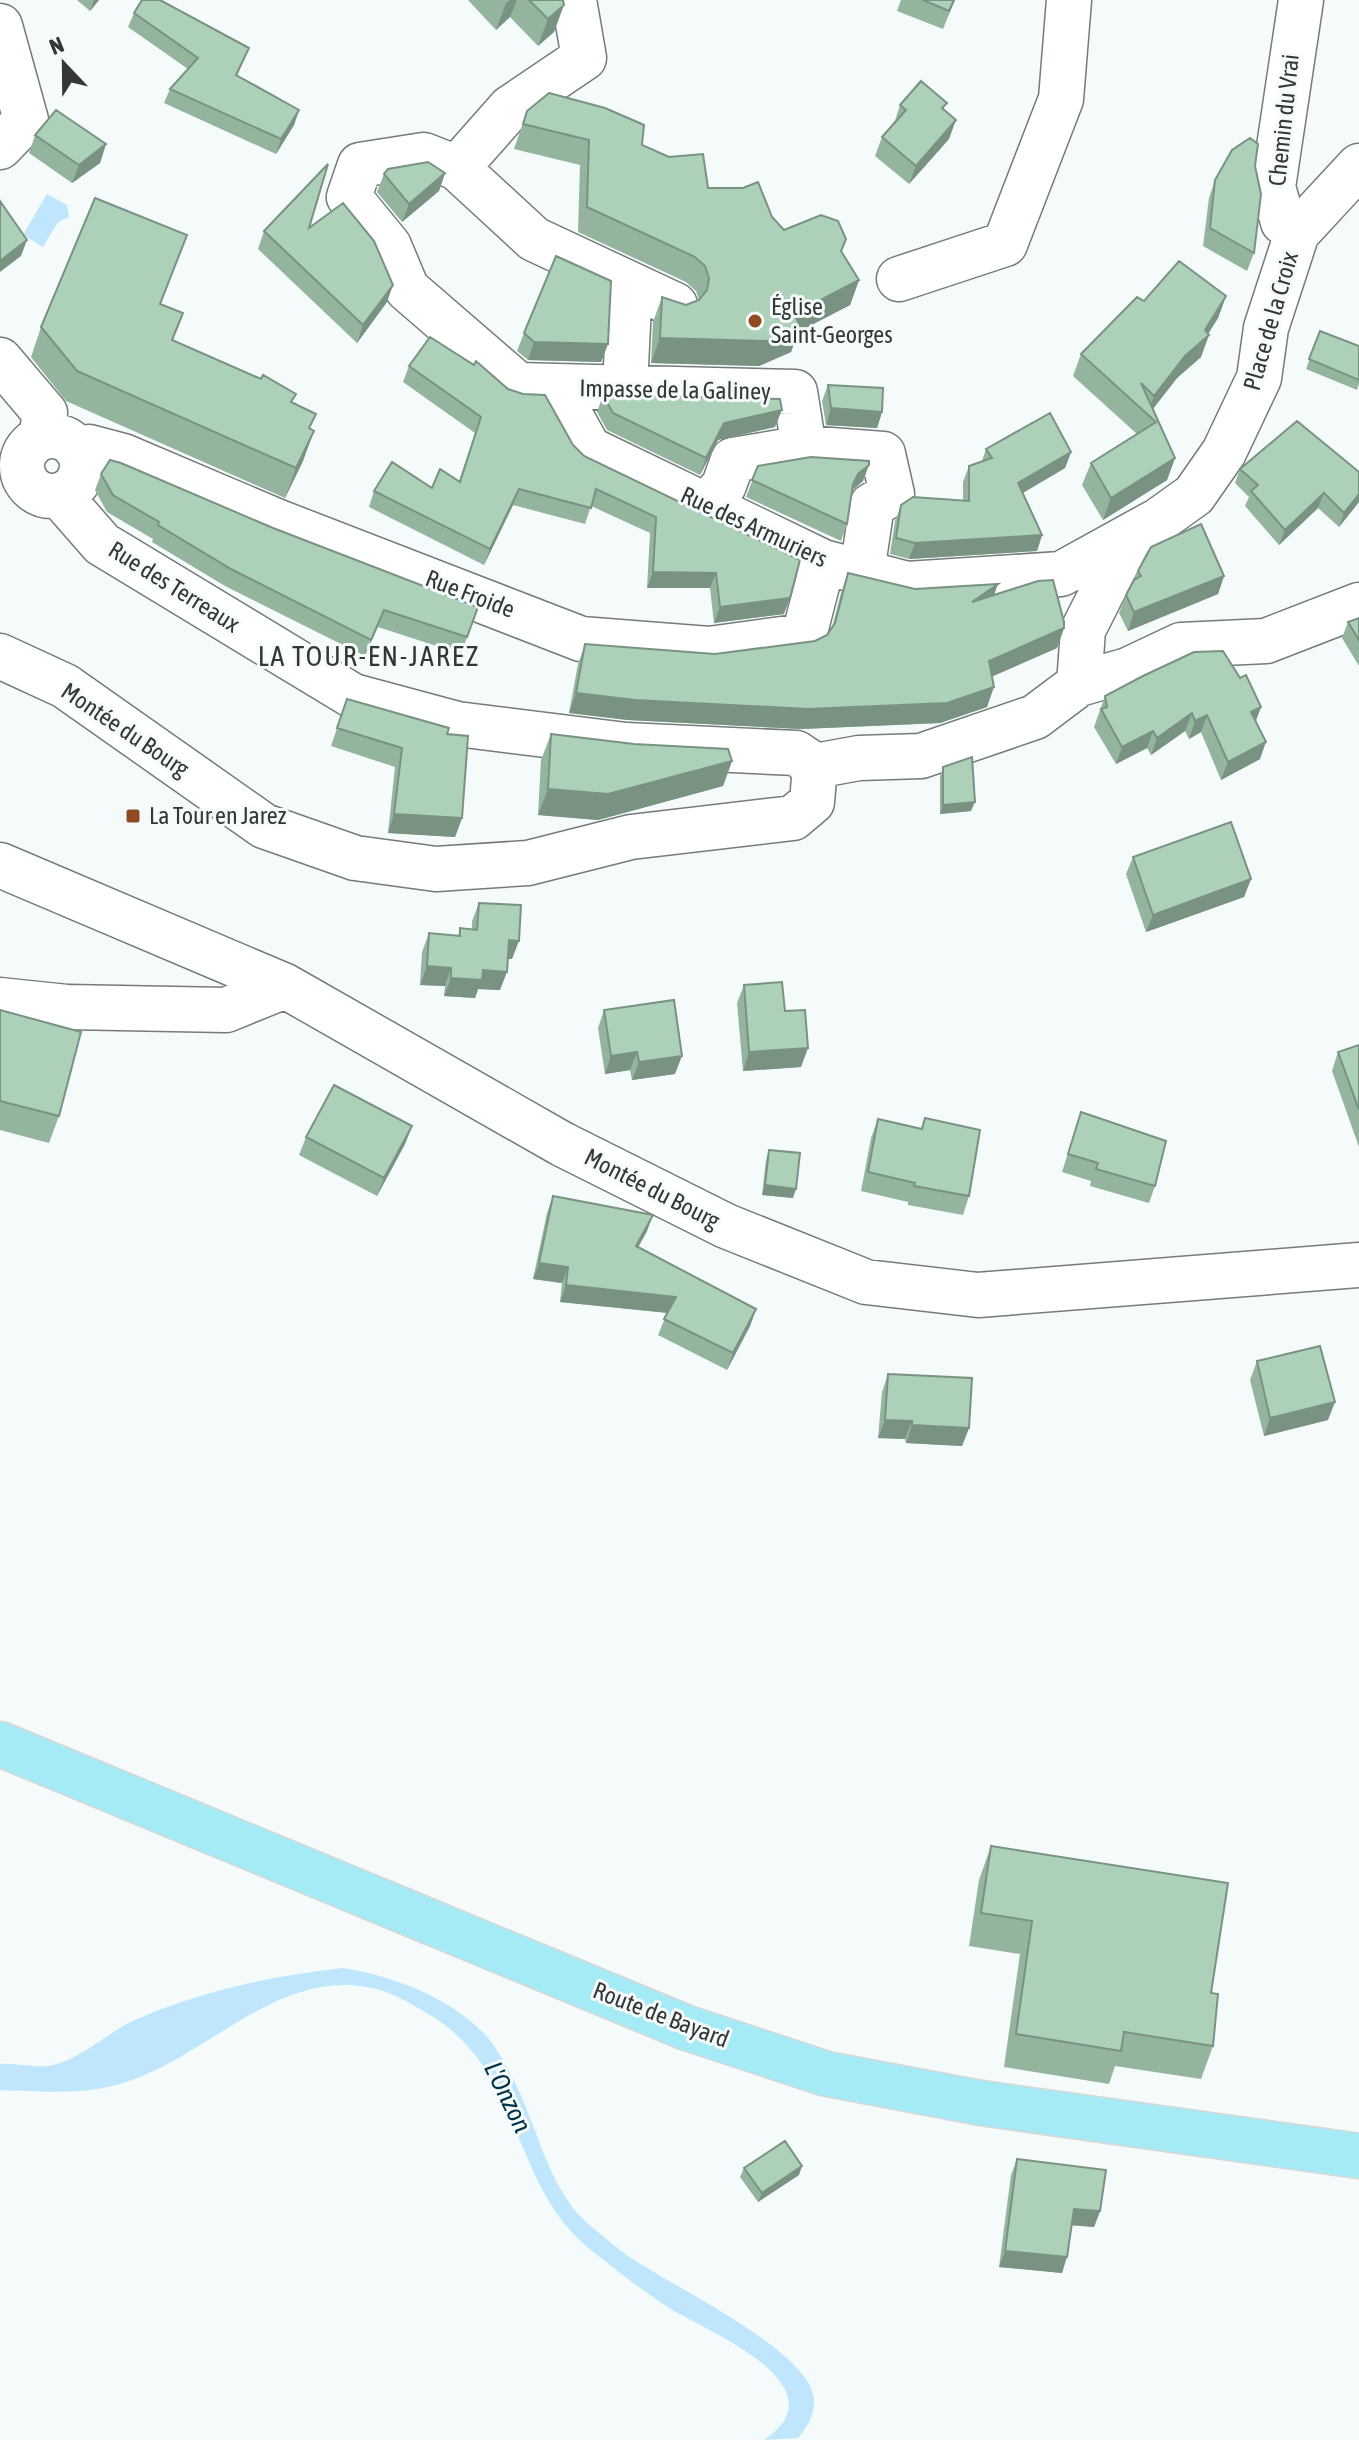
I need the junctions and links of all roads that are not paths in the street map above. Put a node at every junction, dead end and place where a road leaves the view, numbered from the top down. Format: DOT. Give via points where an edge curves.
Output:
graph roads {
  1 [pos="574,0"];
  2 [pos="1069,0"];
  3 [pos="1301,0"];
  4 [pos="0,26"];
  5 [pos="0,147"];
  6 [pos="1359,166"];
  7 [pos="457,168"];
  8 [pos="1297,233"];
  9 [pos="899,279"];
  10 [pos="630,285"];
  11 [pos="675,305"];
  12 [pos="0,360"];
  13 [pos="625,386"];
  14 [pos="555,388"];
  15 [pos="804,448"];
  16 [pos="21,451"];
  17 [pos="81,456"];
  18 [pos="60,496"];
  19 [pos="707,506"];
  20 [pos="1130,537"];
  21 [pos="842,567"];
  22 [pos="1359,605"];
  23 [pos="0,656"];
  24 [pos="1079,684"];
  25 [pos="815,766"];
  26 [pos="0,865"];
  27 [pos="285,986"];
  28 [pos="0,1000"];
  29 [pos="1359,1265"];
  30 [pos="0,1744"];
  31 [pos="1359,2156"];
  1 -- 7 [label="street" via="584,58 510,108"];
  2 -- 9 [label="street" via="1061,99 1005,244"];
  3 -- 8 [label="street, Chemin du Vrai" via="1273,187 1283,222"];
  4 -- 5 [label="street" via="26,120"];
  6 -- 8 [label="street"];
  7 -- 10 [label="street" via="534,239"];
  7 -- 14 [label="street, Impasse de la Galiney" via="424,155 360,165 349,197 389,246 407,289 518,385"];
  8 -- 20 [label="street, Place de la Croix" via="1266,328 1259,378 1224,452 1194,495"];
  10 -- 11 [label="street"];
  10 -- 13 [label="street"];
  12 -- 16 [label="street" via="45,413"];
  13 -- 14 [label="street, Impasse de la Galiney"];
  13 -- 15 [label="street, Impasse de la Galiney" via="795,392"];
  14 -- 19 [label="street, Rue des Armuriers" via="589,449"];
  15 -- 19 [label="street" via="733,460 724,485"];
  15 -- 21 [label="street" via="883,454 892,494 872,505"];
  16 -- 17 [label="street" via="57,435"];
  16 -- 18 [label="street" via="26,483 41,495"];
  17 -- 18 [label="street" via="79,481"];
  17 -- 21 [label="street, Rue Froide" via="89,447 123,456 581,639 709,649 804,636"];
  18 -- 25 [label="street, Rue des Terreaux" via="102,544 353,696 457,724 626,745 796,753"];
  19 -- 21 [label="street, Rue des Armuriers"];
  20 -- 21 [label="street, Rue des Armuriers" via="1061,574 907,584"];
  20 -- 24 [label="street, Place de la Croix" via="1083,630"];
  22 -- 24 [label="street" via="1266,641 1181,645 1128,670"];
  23 -- 25 [label="street, Montée du Bourg" via="65,686 264,826 355,858 436,869 528,863 631,837 793,818 812,802"];
  24 -- 25 [label="street" via="1035,717 921,756"];
  26 -- 27 [label="street, Montée du Bourg"];
  27 -- 28 [label="street" via="226,1010 67,1007"];
  27 -- 29 [label="street, Montée du Bourg" via="562,1144 726,1226 866,1282 978,1295"];
  30 -- 31 [label="main road, Route de Bayard" via="687,2028 827,2074 981,2103"];
}
